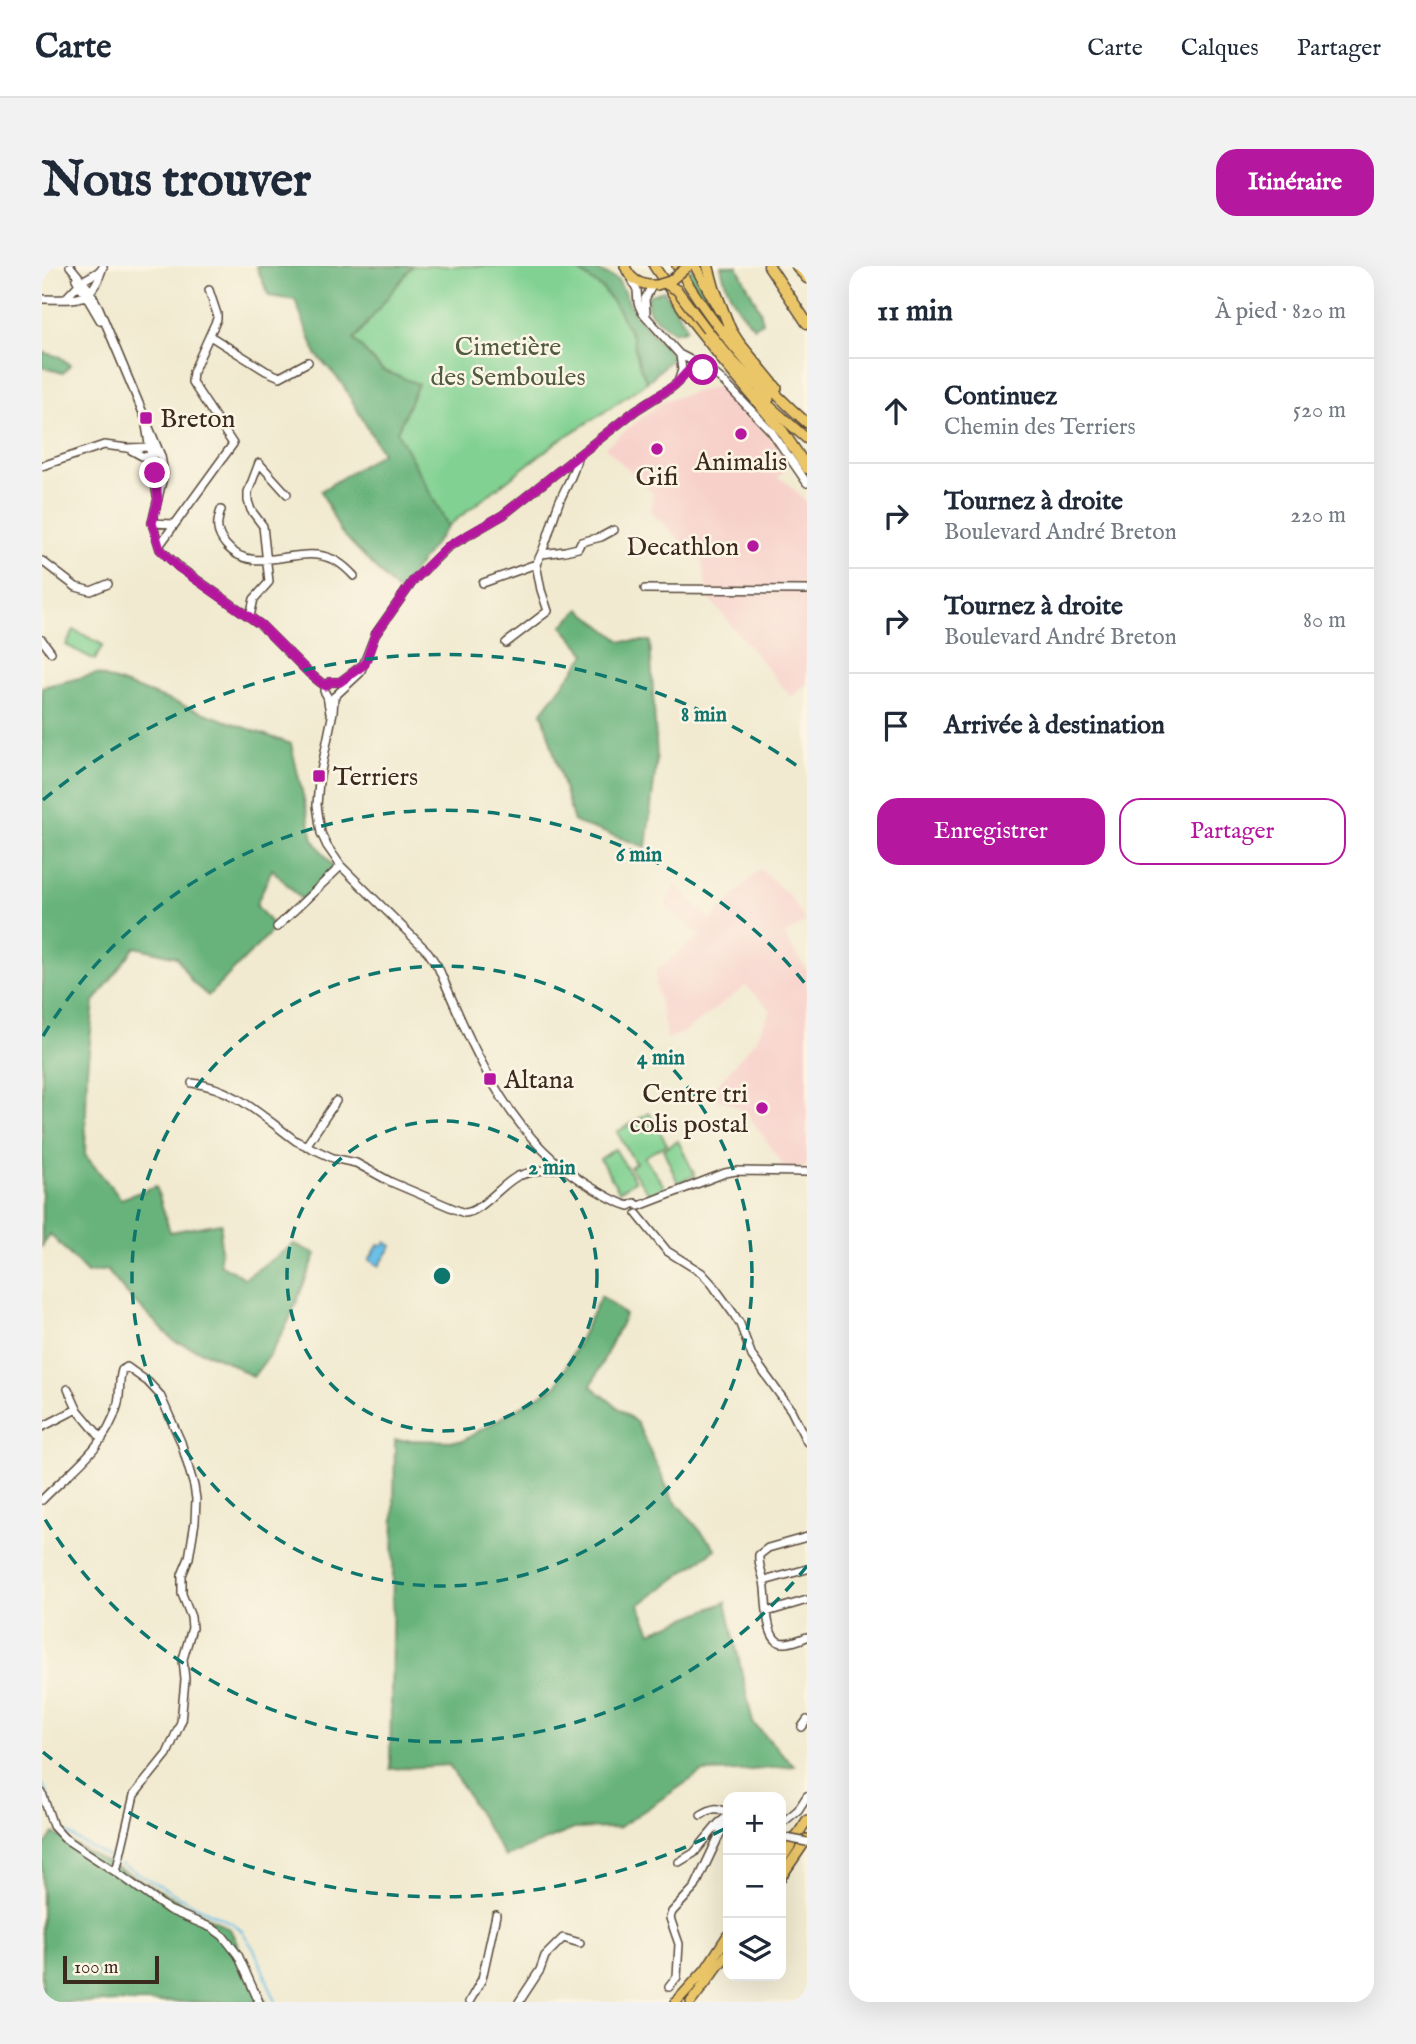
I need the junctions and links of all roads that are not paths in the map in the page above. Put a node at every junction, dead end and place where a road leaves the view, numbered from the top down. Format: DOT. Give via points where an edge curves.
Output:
graph roads {
  1 [pos="103,266"];
  2 [pos="618,266"];
  3 [pos="654,266"];
  4 [pos="677,266"];
  5 [pos="687,266"];
  6 [pos="695,266"];
  7 [pos="708,266"];
  8 [pos="769,266"];
  9 [pos="797,266"];
  10 [pos="628,272"];
  11 [pos="807,278"];
  12 [pos="80,283"];
  13 [pos="658,285"];
  14 [pos="209,290"];
  15 [pos="87,294"];
  16 [pos="42,299"];
  17 [pos="65,299"];
  18 [pos="652,323"];
  19 [pos="807,323"];
  20 [pos="732,331"];
  21 [pos="210,337"];
  22 [pos="681,358"];
  23 [pos="721,358"];
  24 [pos="308,362"];
  25 [pos="688,371"];
  26 [pos="716,374"];
  27 [pos="680,378"];
  28 [pos="806,422"];
  29 [pos="807,438"];
  30 [pos="155,452"];
  31 [pos="576,457"];
  32 [pos="42,466"];
  33 [pos="807,468"];
  34 [pos="807,483"];
  35 [pos="287,494"];
  36 [pos="221,510"];
  37 [pos="152,523"];
  38 [pos="174,524"];
  39 [pos="614,530"];
  40 [pos="159,546"];
  41 [pos="542,554"];
  42 [pos="42,561"];
  43 [pos="267,561"];
  44 [pos="536,564"];
  45 [pos="354,576"];
  46 [pos="483,583"];
  47 [pos="108,584"];
  48 [pos="645,589"];
  49 [pos="807,590"];
  50 [pos="250,616"];
  51 [pos="42,640"];
  52 [pos="506,643"];
  53 [pos="51,652"];
  54 [pos="325,686"];
  55 [pos="334,692"];
  56 [pos="341,866"];
  57 [pos="277,927"];
  58 [pos="192,1083"];
  59 [pos="336,1101"];
  60 [pos="306,1146"];
  61 [pos="562,1168"];
  62 [pos="807,1172"];
  63 [pos="638,1210"];
  64 [pos="68,1390"];
  65 [pos="77,1409"];
  66 [pos="42,1427"];
  67 [pos="102,1439"];
  68 [pos="807,1442"];
  69 [pos="42,1500"];
  70 [pos="807,1536"];
  71 [pos="807,1569"];
  72 [pos="764,1581"];
  73 [pos="807,1600"];
  74 [pos="766,1612"];
  75 [pos="807,1637"];
  76 [pos="42,1793"];
  77 [pos="807,1796"];
  78 [pos="723,1811"];
  79 [pos="701,1815"];
  80 [pos="723,1819"];
  81 [pos="786,1820"];
  82 [pos="807,1821"];
  83 [pos="723,1826"];
  84 [pos="786,1838"];
  85 [pos="807,1840"];
  86 [pos="784,1855"];
  87 [pos="679,1862"];
  88 [pos="117,1868"];
  89 [pos="786,1870"];
  90 [pos="496,1915"];
  91 [pos="580,1943"];
  92 [pos="723,1943"];
  93 [pos="723,1960"];
  94 [pos="669,1987"];
  95 [pos="259,2002"];
  96 [pos="469,2002"];
  97 [pos="519,2002"];
  98 [pos="676,2002"];
  99 [pos="691,2002"];
  1 -- 12 [label="street"];
  1 -- 15 [label="street" via="95,289"];
  2 -- 10 [label="street"];
  3 -- 23 [label="main road"];
  4 -- 28 [label="main road" via="730,344"];
  5 -- 13 [label="main road, bridge"];
  6 -- 20 [label="main road"];
  7 -- 20 [label="highway"];
  8 -- 19 [label="highway"];
  9 -- 11 [label="highway"];
  10 -- 13 [label="main road" via="643,284"];
  10 -- 18 [label="street" via="639,307"];
  12 -- 15 [label="street"];
  12 -- 17 [label="street"];
  13 -- 18 [label="street" via="644,304"];
  13 -- 29 [label="main road, bridge" via="677,290 730,358"];
  14 -- 21 [label="street" via="217,314"];
  15 -- 17 [label="street"];
  15 -- 30 [label="street" via="146,418"];
  16 -- 17 [label="street"];
  18 -- 22 [label="street"];
  20 -- 28 [label="main road"];
  21 -- 24 [label="street" via="280,377"];
  21 -- 38 [label="street" via="192,382 233,444"];
  22 -- 25 [label="street"];
  22 -- 26 [label="street"];
  22 -- 27 [label="street"];
  23 -- 29 [label="main road"];
  23 -- 33 [label="highway"];
  25 -- 26 [label="street"];
  25 -- 27 [label="street"];
  26 -- 34 [label="street" via="771,431"];
  27 -- 31 [label="street"];
  30 -- 32 [label="street" via="142,456 127,448 104,445"];
  30 -- 37 [label="street" via="164,473"];
  31 -- 41 [label="street"];
  31 -- 55 [label="street" via="503,515 447,547 413,581 375,635 360,673"];
  35 -- 43 [label="street" via="259,463 248,501 263,526"];
  36 -- 43 [label="street" via="216,524 230,549"];
  37 -- 38 [label="street"];
  37 -- 40 [label="street"];
  38 -- 40 [label="street"];
  39 -- 41 [label="street" via="581,542 578,548"];
  40 -- 50 [label="street" via="178,567"];
  41 -- 44 [label="street"];
  42 -- 47 [label="street" via="76,587 91,591"];
  43 -- 45 [label="street" via="313,554 330,557"];
  43 -- 50 [label="street" via="269,582 254,599"];
  44 -- 46 [label="street"];
  44 -- 52 [label="street" via="548,611"];
  48 -- 49 [label="street"];
  50 -- 54 [label="street"];
  51 -- 53 [label="street"];
  54 -- 55 [label="street" via="324,691"];
  54 -- 55 [label="street" via="330,682"];
  55 -- 56 [label="street" via="317,805 321,833"];
  56 -- 57 [label="street"];
  56 -- 61 [label="street" via="428,952 497,1091"];
  58 -- 60 [label="street" via="234,1095"];
  59 -- 60 [label="street"];
  60 -- 61 [label="street" via="356,1163 464,1213 517,1177"];
  61 -- 63 [label="street" via="629,1206 630,1213"];
  62 -- 63 [label="street" via="725,1173"];
  63 -- 68 [label="street" via="667,1251 712,1284"];
  64 -- 65 [label="street"];
  65 -- 66 [label="street"];
  65 -- 67 [label="street"];
  67 -- 69 [label="street"];
  67 -- 88 [label="street" via="116,1411 122,1370 127,1367 160,1395 181,1442 196,1499 189,1558 182,1575 182,1594 192,1628 183,1659 181,1722 167,1754 134,1795"];
  70 -- 72 [label="street" via="759,1555"];
  71 -- 72 [label="street"];
  72 -- 74 [label="street"];
  73 -- 74 [label="street"];
  74 -- 75 [label="street" via="777,1641 784,1644"];
  76 -- 88 [label="street" via="53,1826 64,1838"];
  77 -- 81 [label="street"];
  78 -- 79 [label="street" via="715,1808"];
  80 -- 87 [label="street" via="694,1853"];
  82 -- 86 [label="main road"];
  83 -- 94 [label="street" via="695,1886 671,1912 679,1944 677,1978"];
  84 -- 85 [label="street, bridge"];
  85 -- 89 [label="main road"];
  88 -- 95 [label="street" via="169,1910 223,1936 238,1955"];
  90 -- 96 [label="street" via="482,1979"];
  91 -- 97 [label="street" via="563,1938 545,1956"];
  92 -- 98 [label="main road"];
  93 -- 99 [label="main road"];
}
